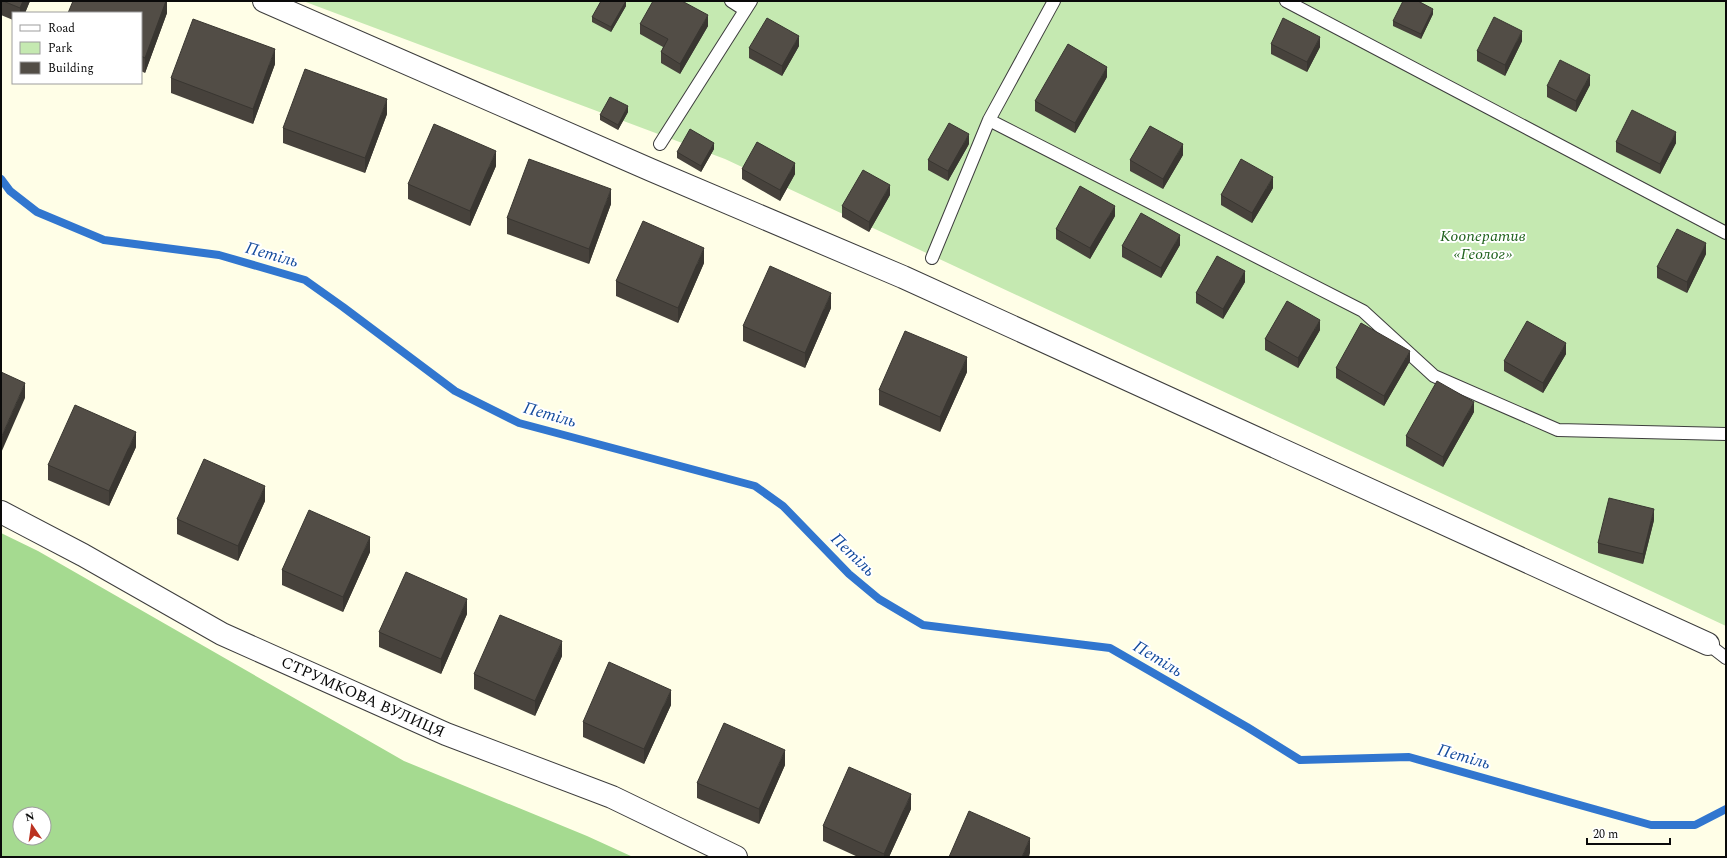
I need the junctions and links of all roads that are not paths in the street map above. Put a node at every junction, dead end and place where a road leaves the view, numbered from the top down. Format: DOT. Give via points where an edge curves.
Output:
graph roads {
  1 [pos="264,1"];
  2 [pos="731,1"];
  3 [pos="1054,1"];
  4 [pos="1286,1"];
  5 [pos="748,5"];
  6 [pos="989,120"];
  7 [pos="660,144"];
  8 [pos="1726,233"];
  9 [pos="932,258"];
  10 [pos="1726,434"];
  11 [pos="1,512"];
  12 [pos="1708,644"];
  13 [pos="1726,658"];
  14 [pos="736,857"];
  1 -- 12 [label="street" via="903,277"];
  2 -- 5 [label="lane"];
  3 -- 6 [label="lane"];
  4 -- 8 [label="lane"];
  5 -- 7 [label="lane"];
  6 -- 9 [label="lane"];
  6 -- 10 [label="lane" via="1363,311 1434,376 1558,430"];
  11 -- 14 [label="street, СТРУМКОВА ВУЛИЦЯ" via="222,634 446,734 612,797"];
  12 -- 13 [label="lane"];
}
